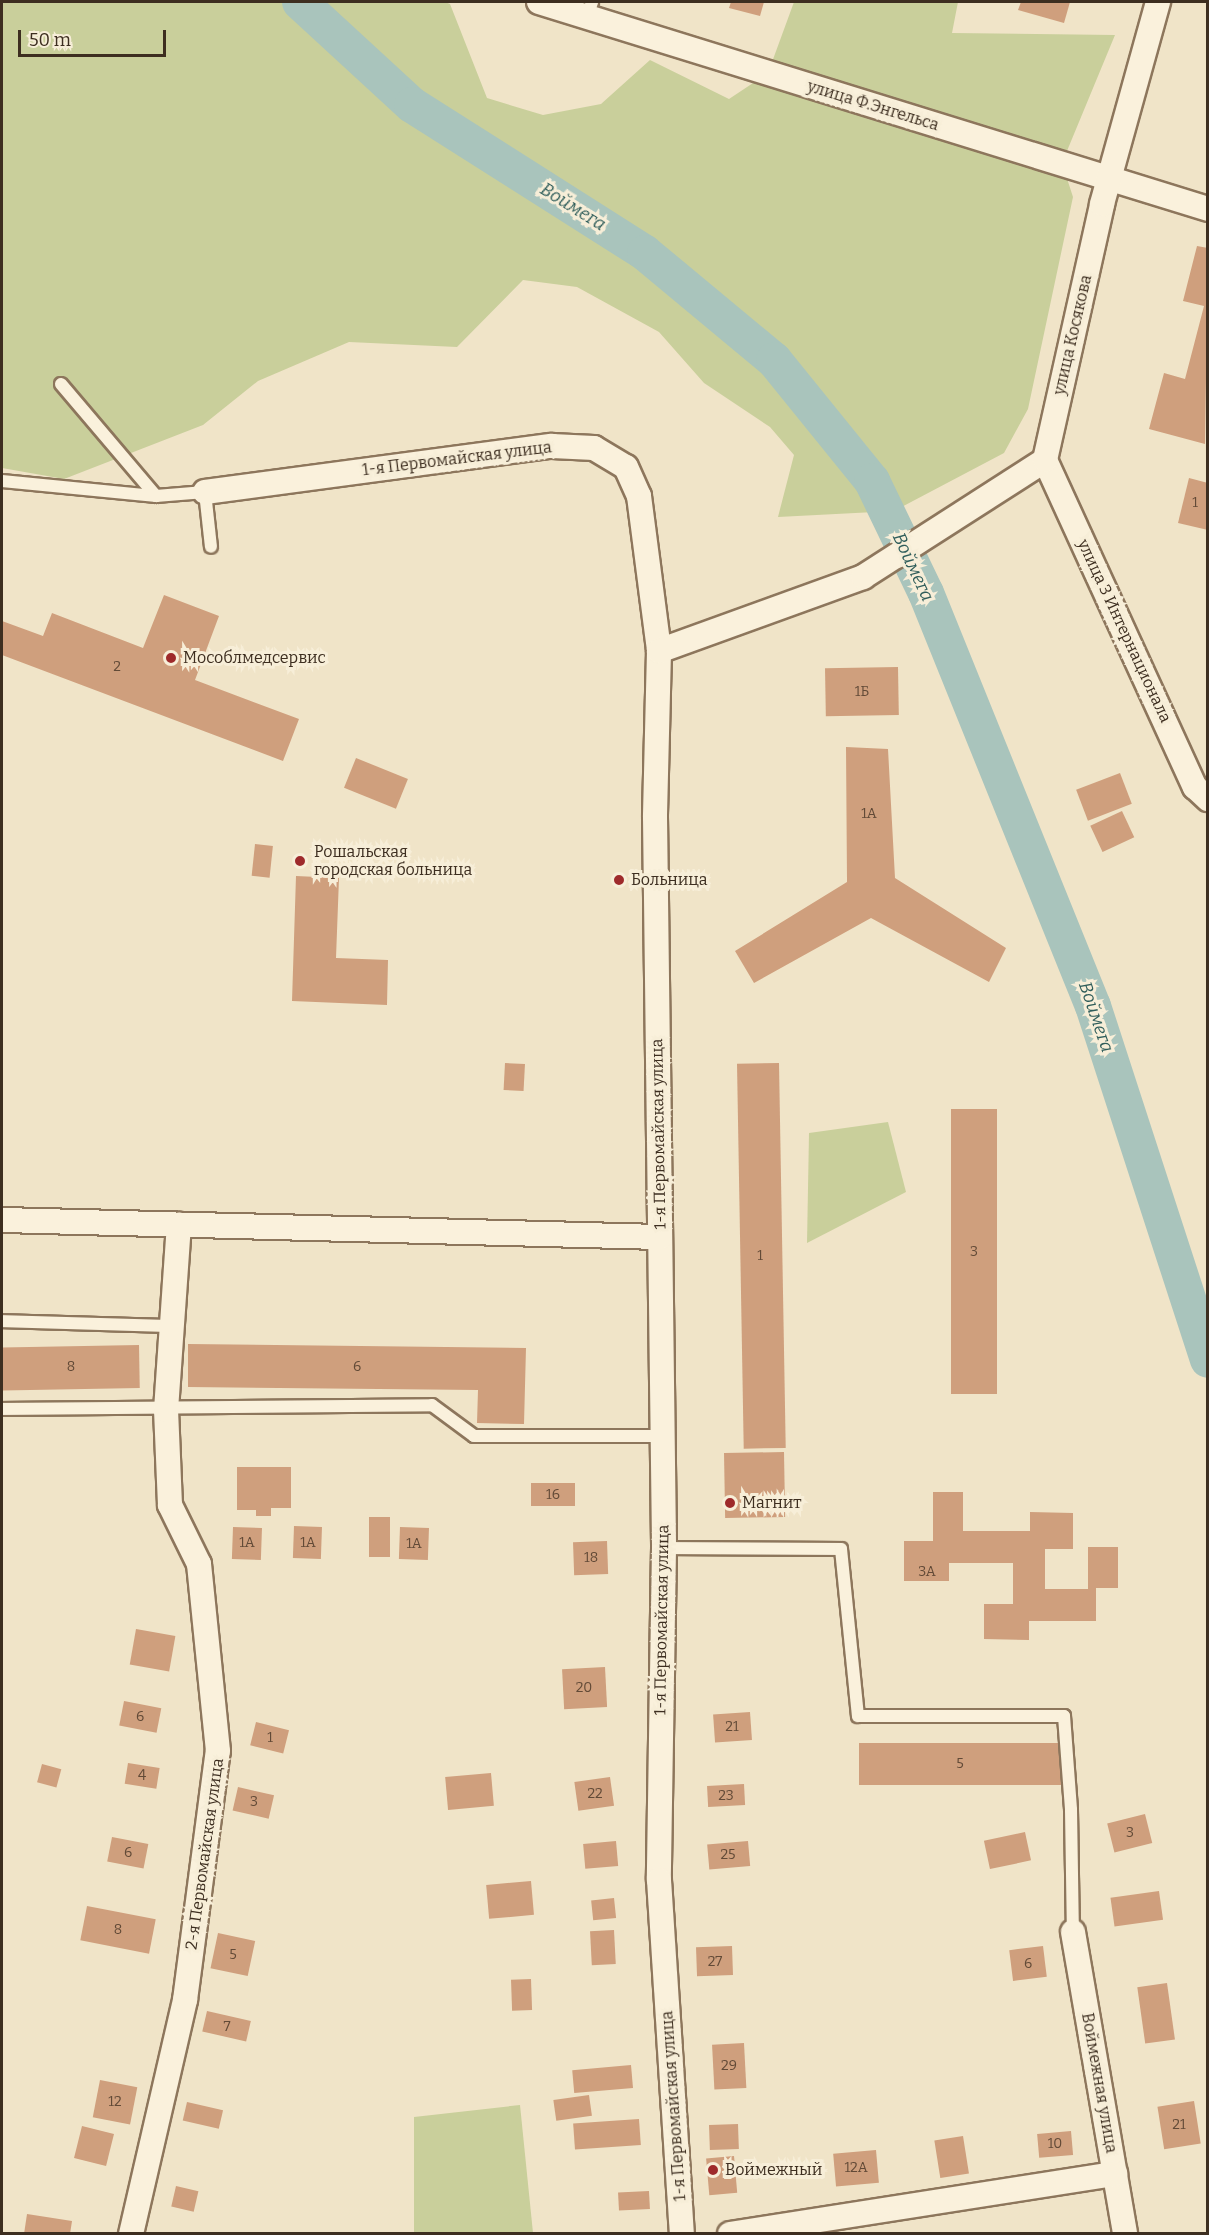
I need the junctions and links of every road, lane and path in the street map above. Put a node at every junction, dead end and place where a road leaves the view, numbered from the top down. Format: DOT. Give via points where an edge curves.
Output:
graph roads {
  1 [pos="539,2"];
  2 [pos="1158,2"];
  3 [pos="590,9"];
  4 [pos="1109,179"];
  5 [pos="1208,209"];
  6 [pos="61,384"];
  7 [pos="1045,460"];
  8 [pos="2,481"];
  9 [pos="205,492"];
  10 [pos="156,496"];
  11 [pos="211,547"];
  12 [pos="659,651"];
  13 [pos="1208,799"];
  14 [pos="2,1220"];
  15 [pos="179,1224"];
  16 [pos="660,1237"];
  17 [pos="2,1321"];
  18 [pos="171,1326"];
  19 [pos="2,1409"];
  20 [pos="166,1410"];
  21 [pos="661,1436"];
  22 [pos="664,1548"];
  23 [pos="1073,1932"];
  24 [pos="1115,2174"];
  25 [pos="131,2234"];
  26 [pos="682,2234"];
  27 [pos="730,2234"];
  28 [pos="1125,2234"];
  1 -- 3 [label="street, улица Ф.Энгельса"];
  2 -- 4 [label="street, улица Косякова"];
  3 -- 4 [label="street, улица Ф.Энгельса"];
  4 -- 5 [label="street, улица Ф.Энгельса"];
  4 -- 7 [label="street, улица Косякова"];
  6 -- 10 [label="lane"];
  7 -- 12 [label="street" via="863,577"];
  7 -- 13 [label="street, улица 3 Интернационала" via="1196,787"];
  8 -- 10 [label="lane"];
  9 -- 10 [label="lane"];
  9 -- 11 [label="lane"];
  9 -- 12 [label="street, 1-я Первомайская улица" via="552,446 594,448 626,467 639,496"];
  12 -- 16 [label="street, 1-я Первомайская улица" via="655,817"];
  14 -- 15 [label="street"];
  15 -- 16 [label="street"];
  15 -- 18 [label="street, 2-я Первомайская улица"];
  16 -- 21 [label="street, 1-я Первомайская улица"];
  17 -- 18 [label="lane"];
  18 -- 20 [label="street, 2-я Первомайская улица"];
  19 -- 20 [label="lane"];
  20 -- 21 [label="lane" via="432,1405 474,1436"];
  20 -- 25 [label="street, 2-я Первомайская улица" via="170,1505 199,1564 218,1751 185,2000"];
  21 -- 22 [label="street, 1-я Первомайская улица"];
  22 -- 23 [label="lane" via="841,1549 858,1716 1065,1716"];
  22 -- 26 [label="street, 1-я Первомайская улица" via="659,1880"];
  23 -- 24 [label="street, Воймежная улица"];
  24 -- 27 [label="street"];
  24 -- 28 [label="street, Воймежная улица"];
}
